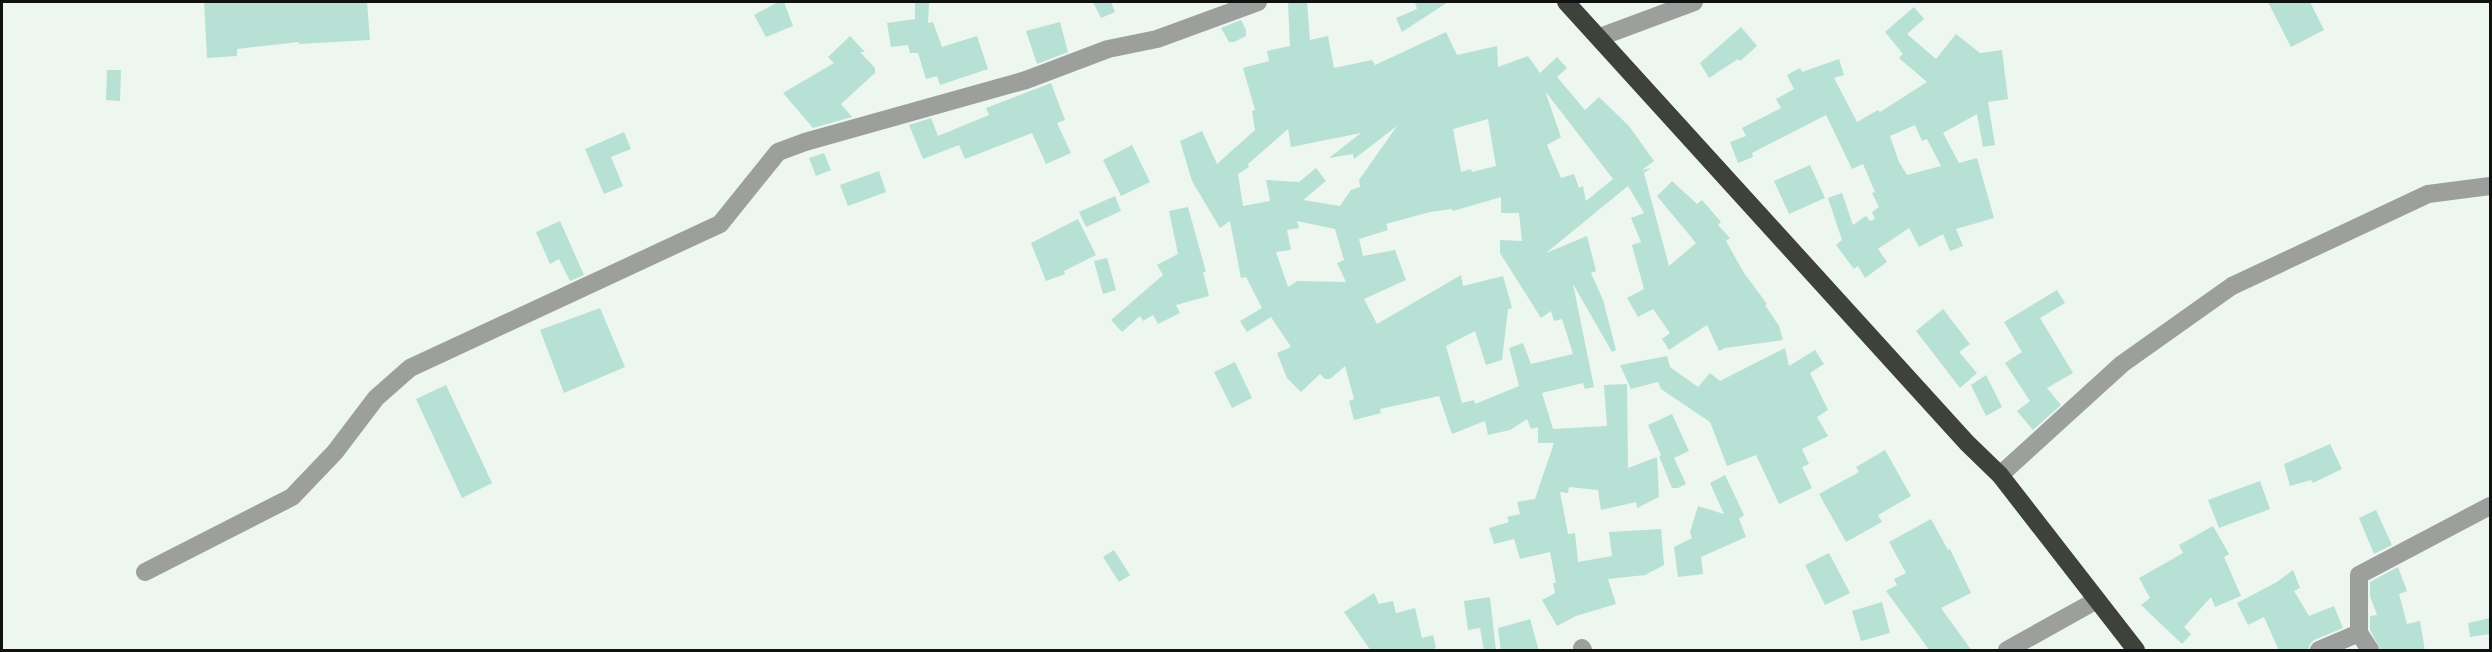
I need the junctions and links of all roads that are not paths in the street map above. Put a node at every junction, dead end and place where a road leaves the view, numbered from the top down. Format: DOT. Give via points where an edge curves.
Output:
graph roads {
  1 [pos="1258,2"];
  2 [pos="1566,2"];
  3 [pos="1694,2"];
  4 [pos="1600,37"];
  5 [pos="2490,186"];
  6 [pos="2000,475"];
  7 [pos="2490,506"];
  8 [pos="146,572"];
  9 [pos="2097,600"];
  10 [pos="2359,633"];
  11 [pos="2007,651"];
  12 [pos="2136,651"];
  13 [pos="2319,651"];
  14 [pos="2370,651"];
  1 -- 8 [label="street" via="1157,39 1108,49 1026,80 777,152 720,224 411,368 376,398 335,452 292,497"];
  2 -- 4 [label="highway"];
  3 -- 4 [label="street"];
  4 -- 6 [label="highway"];
  5 -- 6 [label="street" via="2428,194 2232,286 2122,364"];
  6 -- 9 [label="highway"];
  7 -- 10 [label="street" via="2359,575"];
  9 -- 11 [label="street"];
  9 -- 12 [label="highway"];
  10 -- 13 [label="street"];
  10 -- 14 [label="street"];
}
